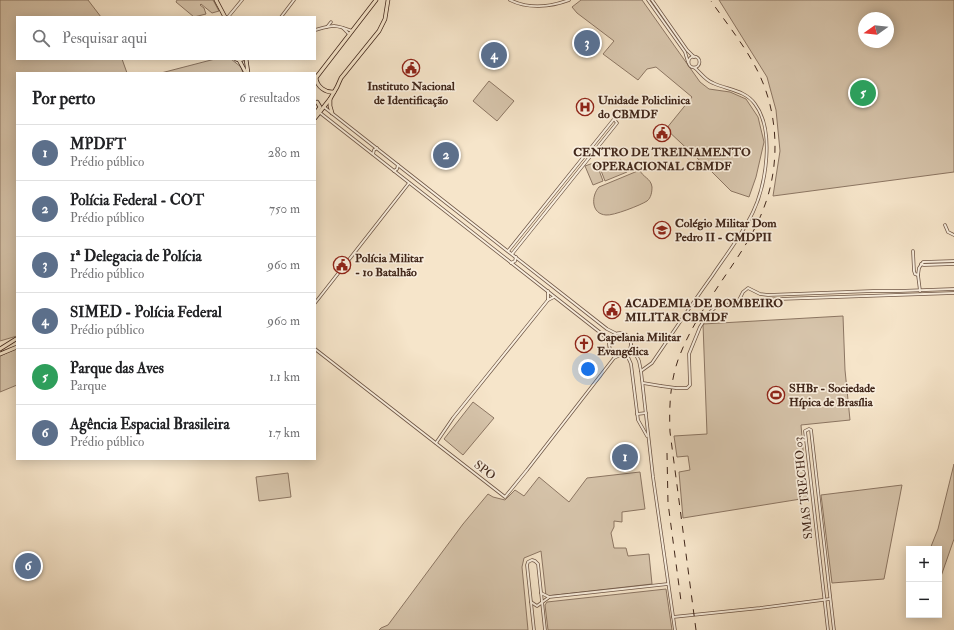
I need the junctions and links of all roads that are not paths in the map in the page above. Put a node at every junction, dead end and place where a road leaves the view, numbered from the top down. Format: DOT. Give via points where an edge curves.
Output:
graph roads {
  1 [pos="216,0"];
  2 [pos="242,0"];
  3 [pos="294,0"];
  4 [pos="376,0"];
  5 [pos="388,0"];
  6 [pos="510,0"];
  7 [pos="569,0"];
  8 [pos="648,0"];
  9 [pos="652,0"];
  10 [pos="224,16"];
  11 [pos="229,16"];
  12 [pos="282,16"];
  13 [pos="331,22"];
  14 [pos="326,27"];
  15 [pos="342,27"];
  16 [pos="316,30"];
  17 [pos="352,31"];
  18 [pos="349,34"];
  19 [pos="694,56"];
  20 [pos="237,60"];
  21 [pos="245,60"];
  22 [pos="688,62"];
  23 [pos="698,65"];
  24 [pos="695,68"];
  25 [pos="246,72"];
  26 [pos="247,72"];
  27 [pos="700,72"];
  28 [pos="316,78"];
  29 [pos="316,81"];
  30 [pos="334,92"];
  31 [pos="330,99"];
  32 [pos="316,101"];
  33 [pos="324,107"];
  34 [pos="320,112"];
  35 [pos="316,113"];
  36 [pos="332,113"];
  37 [pos="316,117"];
  38 [pos="610,124"];
  39 [pos="613,127"];
  40 [pos="378,148"];
  41 [pos="373,154"];
  42 [pos="584,157"];
  43 [pos="587,159"];
  44 [pos="398,165"];
  45 [pos="394,171"];
  46 [pos="409,182"];
  47 [pos="561,185"];
  48 [pos="565,187"];
  49 [pos="440,198"];
  50 [pos="435,203"];
  51 [pos="539,212"];
  52 [pos="543,215"];
  53 [pos="945,225"];
  54 [pos="487,235"];
  55 [pos="954,235"];
  56 [pos="520,236"];
  57 [pos="525,237"];
  58 [pos="483,240"];
  59 [pos="508,251"];
  60 [pos="913,251"];
  61 [pos="512,254"];
  62 [pos="516,257"];
  63 [pos="954,262"];
  64 [pos="511,263"];
  65 [pos="918,275"];
  66 [pos="954,290"];
  67 [pos="548,291"];
  68 [pos="920,291"];
  69 [pos="754,292"];
  70 [pos="954,293"];
  71 [pos="741,295"];
  72 [pos="554,297"];
  73 [pos="548,300"];
  74 [pos="739,300"];
  75 [pos="746,300"];
  76 [pos="752,300"];
  77 [pos="316,302"];
  78 [pos="577,304"];
  79 [pos="572,310"];
  80 [pos="615,333"];
  81 [pos="16,340"];
  82 [pos="609,342"];
  83 [pos="632,345"];
  84 [pos="16,347"];
  85 [pos="0,348"];
  86 [pos="316,350"];
  87 [pos="614,353"];
  88 [pos="0,354"];
  89 [pos="620,355"];
  90 [pos="624,355"];
  91 [pos="614,358"];
  92 [pos="641,371"];
  93 [pos="642,382"];
  94 [pos="646,413"];
  95 [pos="637,414"];
  96 [pos="648,437"];
  97 [pos="436,443"];
  98 [pos="819,555"];
  99 [pos="825,555"];
  100 [pos="668,584"];
  101 [pos="541,593"];
  102 [pos="548,597"];
  103 [pos="830,598"];
  104 [pos="824,599"];
  105 [pos="531,602"];
  106 [pos="542,603"];
  107 [pos="673,617"];
  108 [pos="534,630"];
  109 [pos="545,630"];
  110 [pos="675,630"];
  111 [pos="828,630"];
  112 [pos="834,630"];
  1 -- 10 [label="main road"];
  2 -- 11 [label="street"];
  3 -- 12 [label="street"];
  4 -- 17 [label="main road"];
  5 -- 30 [label="main road" via="384,23 341,78"];
  6 -- 7 [label="street" via="543,6"];
  8 -- 22 [label="street" via="684,52"];
  9 -- 19 [label="street"];
  13 -- 14 [label="street"];
  14 -- 15 [label="street"];
  14 -- 16 [label="street"];
  15 -- 17 [label="street"];
  15 -- 18 [label="street"];
  17 -- 18 [label="main road"];
  18 -- 28 [label="main road"];
  19 -- 22 [label="street"];
  19 -- 23 [label="street" via="699,60"];
  20 -- 25 [label="main road"];
  21 -- 26 [label="main road"];
  22 -- 24 [label="street"];
  23 -- 24 [label="street"];
  23 -- 27 [label="street"];
  24 -- 27 [label="street"];
  27 -- 92 [label="street" via="714,84 744,94 757,106 764,122 766,137 764,176 760,194 748,221 652,363"];
  29 -- 30 [label="main road" via="324,89"];
  30 -- 31 [label="main road"];
  31 -- 33 [label="main road"];
  31 -- 36 [label="main road"];
  32 -- 33 [label="main road"];
  32 -- 35 [label="main road" via="320,107"];
  33 -- 34 [label="main road"];
  33 -- 36 [label="street"];
  34 -- 37 [label="main road"];
  34 -- 41 [label="street"];
  36 -- 40 [label="street"];
  38 -- 39 [label="street"];
  38 -- 39 [label="street" via="614,119 617,122"];
  38 -- 42 [label="street"];
  39 -- 43 [label="street"];
  40 -- 41 [label="street"];
  40 -- 44 [label="street"];
  41 -- 45 [label="street"];
  42 -- 43 [label="street"];
  42 -- 47 [label="street"];
  43 -- 48 [label="street"];
  44 -- 45 [label="street"];
  44 -- 49 [label="street"];
  45 -- 46 [label="street"];
  46 -- 50 [label="street"];
  46 -- 77 [label="street"];
  47 -- 48 [label="street"];
  47 -- 51 [label="street"];
  48 -- 52 [label="street"];
  49 -- 50 [label="street" via="439,202"];
  49 -- 54 [label="street"];
  50 -- 58 [label="street"];
  51 -- 52 [label="street"];
  51 -- 56 [label="street"];
  52 -- 57 [label="street"];
  53 -- 55 [label="street" via="948,232"];
  54 -- 58 [label="street" via="483,236"];
  54 -- 59 [label="street"];
  56 -- 57 [label="street"];
  56 -- 59 [label="street"];
  57 -- 61 [label="street"];
  58 -- 64 [label="street"];
  59 -- 61 [label="street"];
  60 -- 65 [label="street" via="914,271"];
  61 -- 62 [label="street"];
  62 -- 64 [label="street"];
  62 -- 78 [label="street"];
  63 -- 65 [label="street" via="921,264"];
  64 -- 67 [label="street"];
  65 -- 68 [label="street"];
  66 -- 68 [label="street"];
  67 -- 72 [label="street"];
  67 -- 73 [label="street"];
  68 -- 69 [label="street" via="768,295"];
  69 -- 71 [label="street" via="746,289"];
  69 -- 76 [label="street"];
  70 -- 76 [label="street"];
  71 -- 74 [label="street"];
  71 -- 75 [label="street"];
  72 -- 73 [label="street"];
  72 -- 79 [label="street"];
  73 -- 97 [label="street" via="453,418"];
  74 -- 75 [label="street"];
  74 -- 93 [label="street, bridge" via="718,305 704,319 689,354 690,385 687,388"];
  75 -- 76 [label="street"];
  78 -- 79 [label="street"];
  78 -- 80 [label="street"];
  79 -- 82 [label="street"];
  80 -- 82 [label="street"];
  80 -- 83 [label="street" via="627,334"];
  81 -- 85 [label="main road"];
  82 -- 87 [label="street"];
  83 -- 90 [label="street"];
  83 -- 92 [label="street"];
  84 -- 88 [label="main road"];
  86 -- 97 [label="street, SPO"];
  87 -- 89 [label="street"];
  87 -- 91 [label="street"];
  89 -- 90 [label="street"];
  89 -- 91 [label="street, SPO"];
  90 -- 95 [label="street" via="631,364"];
  91 -- 97 [label="street, SPO" via="506,496"];
  92 -- 93 [label="street"];
  93 -- 94 [label="street"];
  94 -- 95 [label="street"];
  94 -- 96 [label="street"];
  95 -- 96 [label="street"];
  96 -- 100 [label="street"];
  98 -- 99 [label="street"];
  98 -- 99 [label="street, SMAS TRECHO 03" via="805,431 809,429"];
  98 -- 104 [label="street, SMAS TRECHO 03"];
  99 -- 103 [label="street, SMAS TRECHO 03"];
  100 -- 102 [label="street"];
  100 -- 107 [label="street"];
  101 -- 102 [label="street"];
  101 -- 105 [label="street" via="538,564 532,560 527,565"];
  101 -- 106 [label="street"];
  102 -- 106 [label="street"];
  103 -- 104 [label="street"];
  103 -- 112 [label="street, SMAS TRECHO 03"];
  104 -- 107 [label="street"];
  104 -- 111 [label="street, SMAS TRECHO 03"];
  105 -- 106 [label="street" via="538,606"];
  105 -- 108 [label="street"];
  106 -- 109 [label="street"];
  107 -- 110 [label="street"];
}
